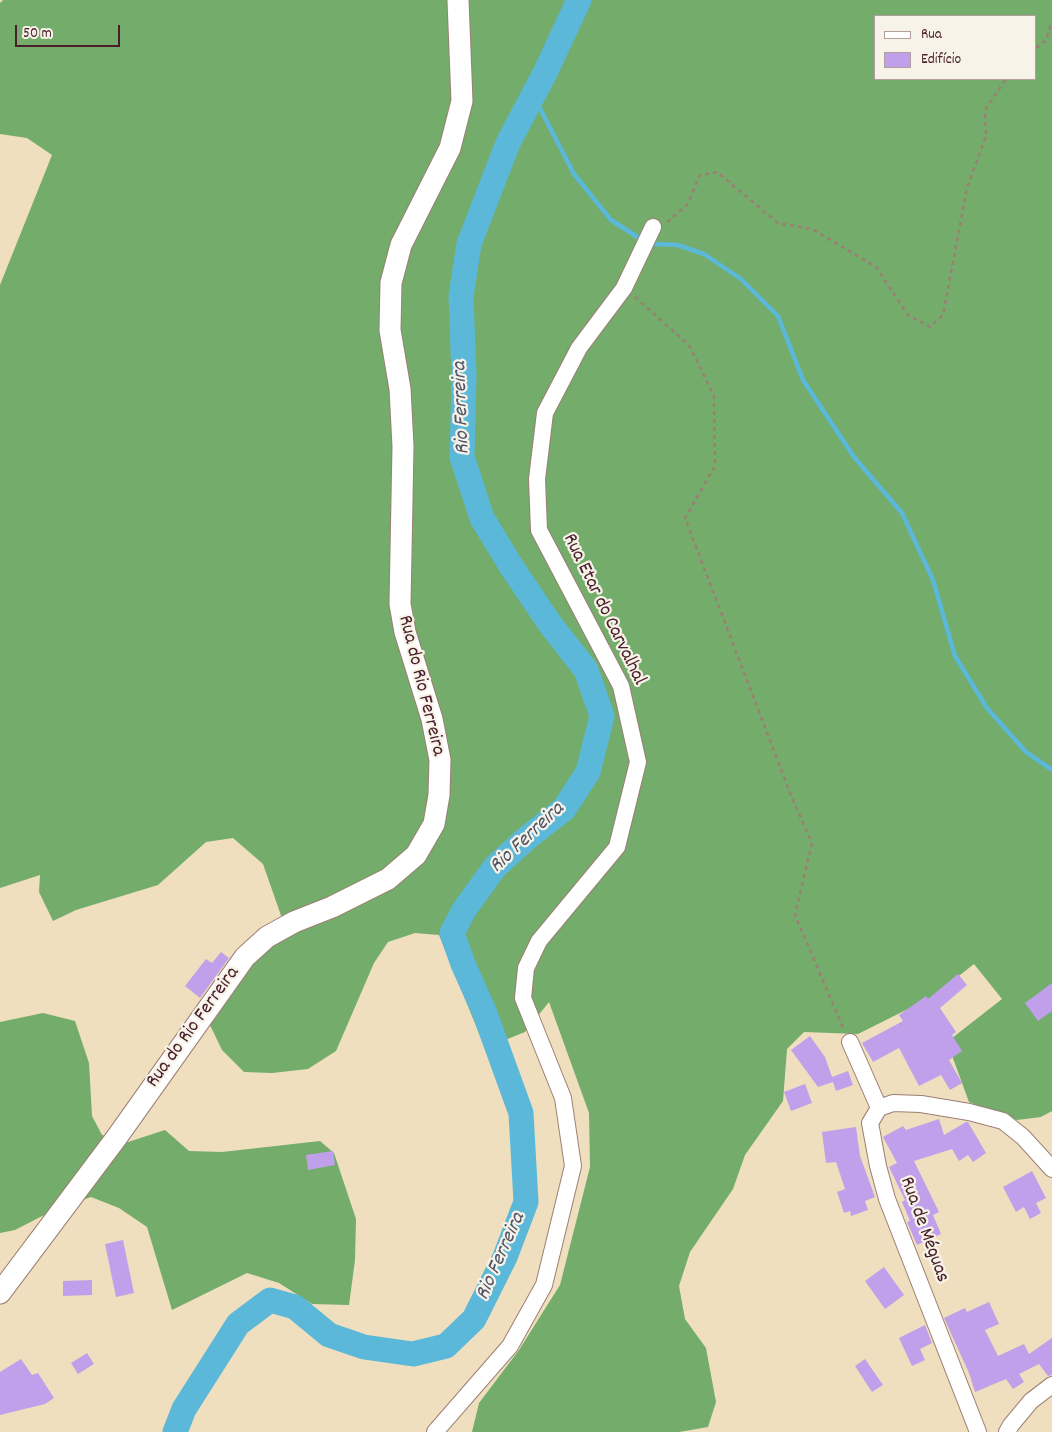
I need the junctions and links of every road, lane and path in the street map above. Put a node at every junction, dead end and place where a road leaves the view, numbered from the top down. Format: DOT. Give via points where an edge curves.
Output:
graph roads {
  1 [pos="458,0"];
  2 [pos="1052,22"];
  3 [pos="1037,47"];
  4 [pos="1005,80"];
  5 [pos="653,227"];
  6 [pos="624,288"];
  7 [pos="850,1042"];
  8 [pos="879,1108"];
  9 [pos="1052,1169"];
  10 [pos="0,1293"];
  11 [pos="1052,1385"];
  12 [pos="435,1432"];
  13 [pos="978,1432"];
  14 [pos="1007,1432"];
  1 -- 10 [label="street, Rua do Rio Ferreira" via="462,101 450,148 401,245 391,283 390,330 400,388 404,446 400,604 440,760 440,796 434,824 416,855 388,879 294,922 267,937 245,957 117,1137"];
  2 -- 3 [label="path" via="1046,40"];
  4 -- 5 [label="path" via="985,110 986,136 967,188 943,315 930,327 908,315 876,266 812,230 778,223 717,172 700,175 687,205 659,229"];
  5 -- 6 [label="street, Rua Etar do Carvalhal"];
  6 -- 7 [label="path" via="689,345 714,396 715,466 685,518 812,843 795,915"];
  6 -- 12 [label="street, Rua Etar do Carvalhal" via="579,348 545,413 536,479 539,530 621,686 638,762 617,847 539,941 526,968 523,998 563,1098 574,1166 544,1285 510,1346"];
  7 -- 8 [label="street"];
  8 -- 9 [label="street" via="893,1103 921,1104 1003,1121 1023,1137"];
  8 -- 13 [label="street, Rua de Méguas" via="870,1123 886,1199"];
  11 -- 14 [label="street" via="1032,1401"];
}
